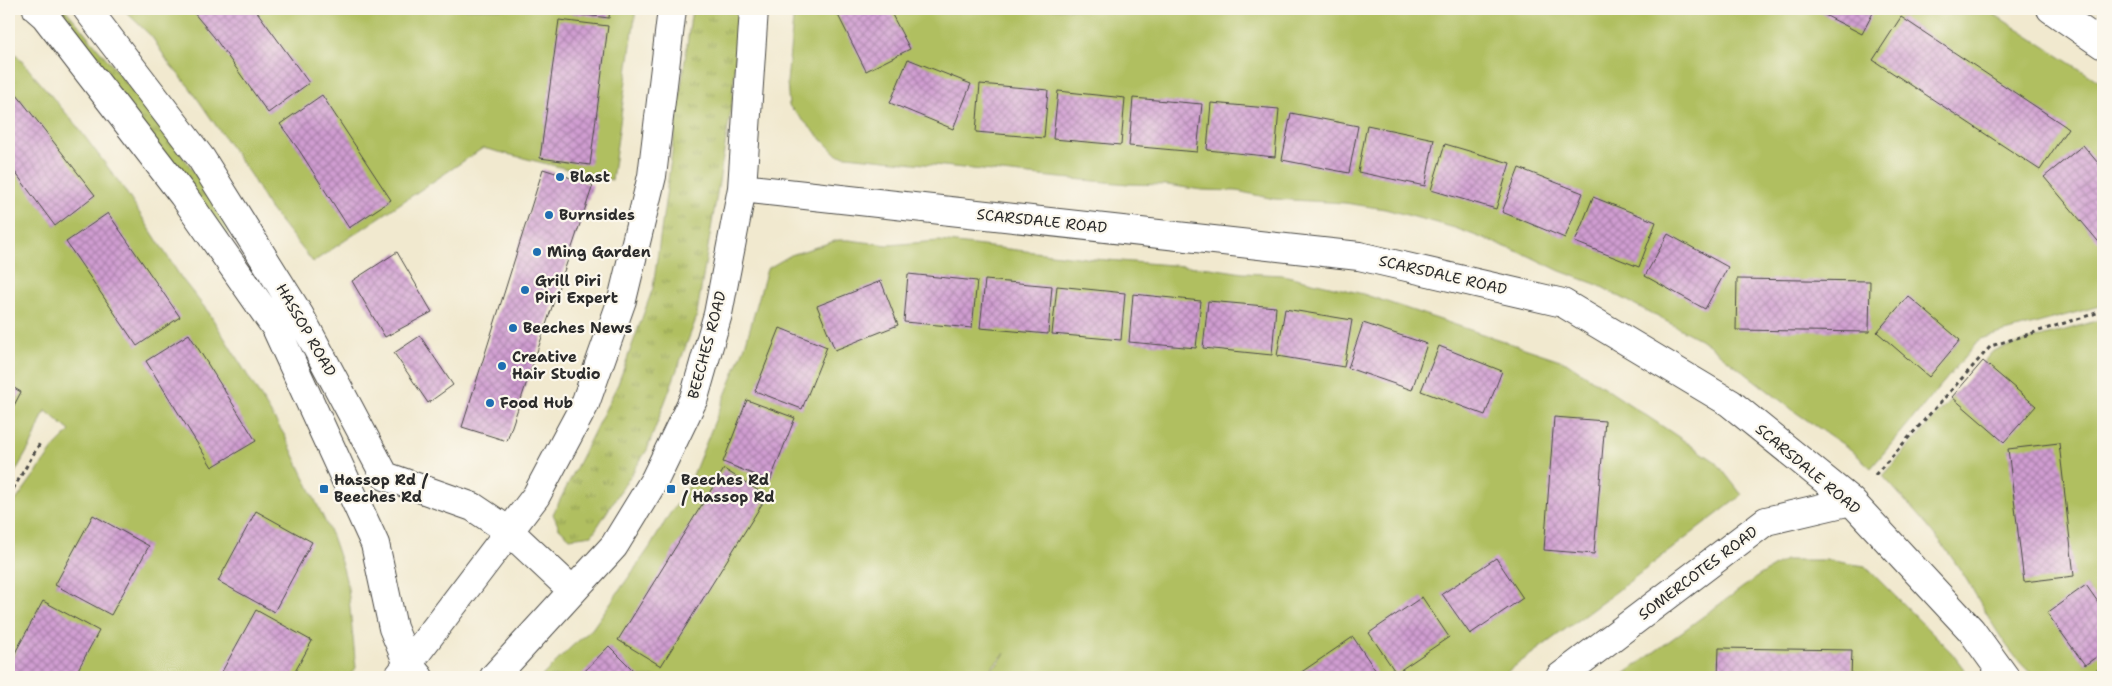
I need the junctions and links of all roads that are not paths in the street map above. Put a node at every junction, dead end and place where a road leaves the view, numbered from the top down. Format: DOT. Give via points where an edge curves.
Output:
graph roads {
  1 [pos="37,9"];
  2 [pos="87,9"];
  3 [pos="672,9"];
  4 [pos="754,9"];
  5 [pos="2051,9"];
  6 [pos="2103,45"];
  7 [pos="742,188"];
  8 [pos="1851,501"];
  9 [pos="509,531"];
  10 [pos="574,591"];
  11 [pos="408,673"];
  12 [pos="494,677"];
  13 [pos="1560,677"];
  14 [pos="2005,677"];
  1 -- 11 [label="street, HASSOP ROAD" via="183,195 276,328 375,544 393,628"];
  2 -- 9 [label="street, HASSOP ROAD" via="201,158 300,316 385,476 473,506"];
  3 -- 9 [label="street" via="652,176 622,300 585,404 536,496"];
  4 -- 7 [label="street, BEECHES ROAD"];
  5 -- 6 [label="street"];
  7 -- 8 [label="street, SCARSDALE ROAD" via="1360,256 1563,303 1730,404"];
  7 -- 10 [label="street, BEECHES ROAD" via="718,314 694,398 655,479 619,537"];
  8 -- 13 [label="street, SOMERCOTES ROAD" via="1766,522"];
  8 -- 14 [label="street, SCARSDALE ROAD" via="1971,630"];
  9 -- 10 [label="street, HASSOP ROAD"];
  9 -- 11 [label="street"];
  10 -- 12 [label="street, BEECHES ROAD"];
}
